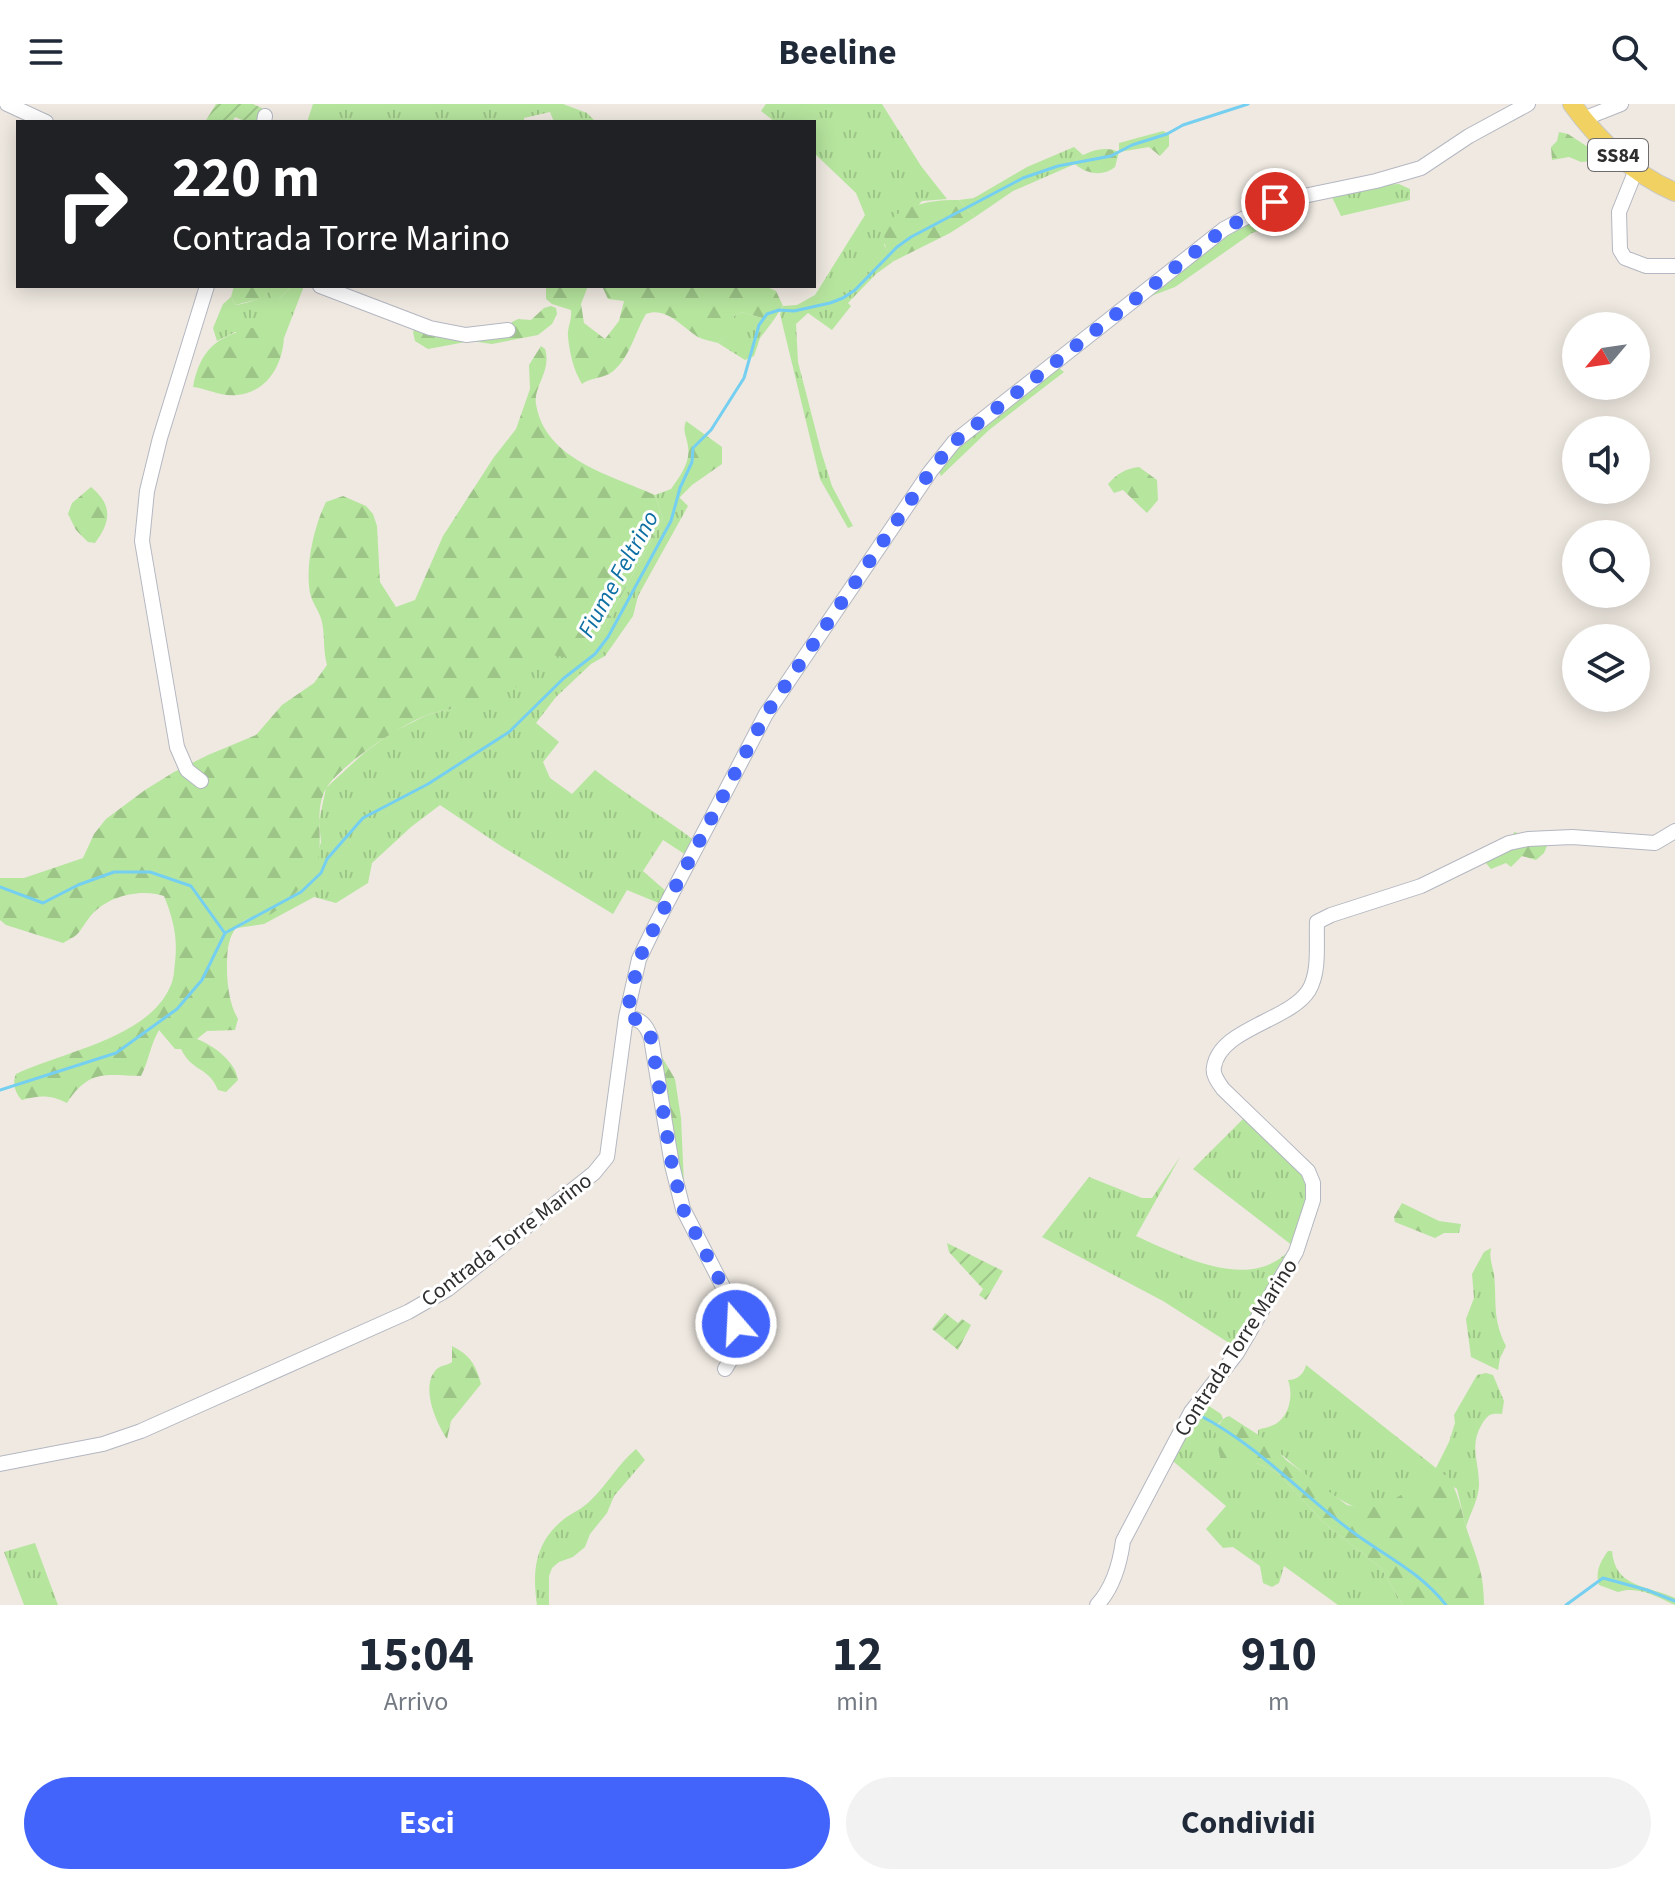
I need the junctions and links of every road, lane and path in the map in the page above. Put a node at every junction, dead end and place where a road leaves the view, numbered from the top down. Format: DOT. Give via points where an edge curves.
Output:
graph roads {
  1 [pos="7,104"];
  2 [pos="1528,104"];
  3 [pos="1621,104"];
  4 [pos="1577,112"];
  5 [pos="42,120"];
  6 [pos="1636,170"];
  7 [pos="1675,192"];
  8 [pos="1675,266"];
  9 [pos="206,288"];
  10 [pos="325,288"];
  11 [pos="508,330"];
  12 [pos="201,781"];
  13 [pos="1675,831"];
  14 [pos="626,1017"];
  15 [pos="725,1369"];
  16 [pos="0,1464"];
  17 [pos="1097,1605"];
  1 -- 5 [label="street"];
  2 -- 14 [label="street, Contrada Torre Marino" via="1421,168 1275,202 1224,229 954,442 766,714 639,959"];
  3 -- 4 [label="street"];
  4 -- 6 [label="main road, SS84"];
  6 -- 7 [label="main road, SS84"];
  6 -- 8 [label="street" via="1619,212 1620,250 1625,258 1646,266"];
  9 -- 12 [label="street" via="160,438 142,541 177,747 187,770"];
  10 -- 11 [label="street" via="430,328 466,335"];
  13 -- 17 [label="street, Contrada Torre Marino" via="1655,843 1572,837 1509,843 1421,886 1317,922 1316,970 1309,989 1297,1004 1232,1041 1214,1067 1223,1089 1308,1171 1313,1200 1305,1226 1296,1252 1237,1353 1191,1412 1123,1541 1120,1563"];
  14 -- 15 [label="street" via="646,1025 651,1038 683,1209 736,1312 733,1356"];
  14 -- 16 [label="street, Contrada Torre Marino" via="607,1157 594,1173 448,1289 408,1312 141,1431"];
}
